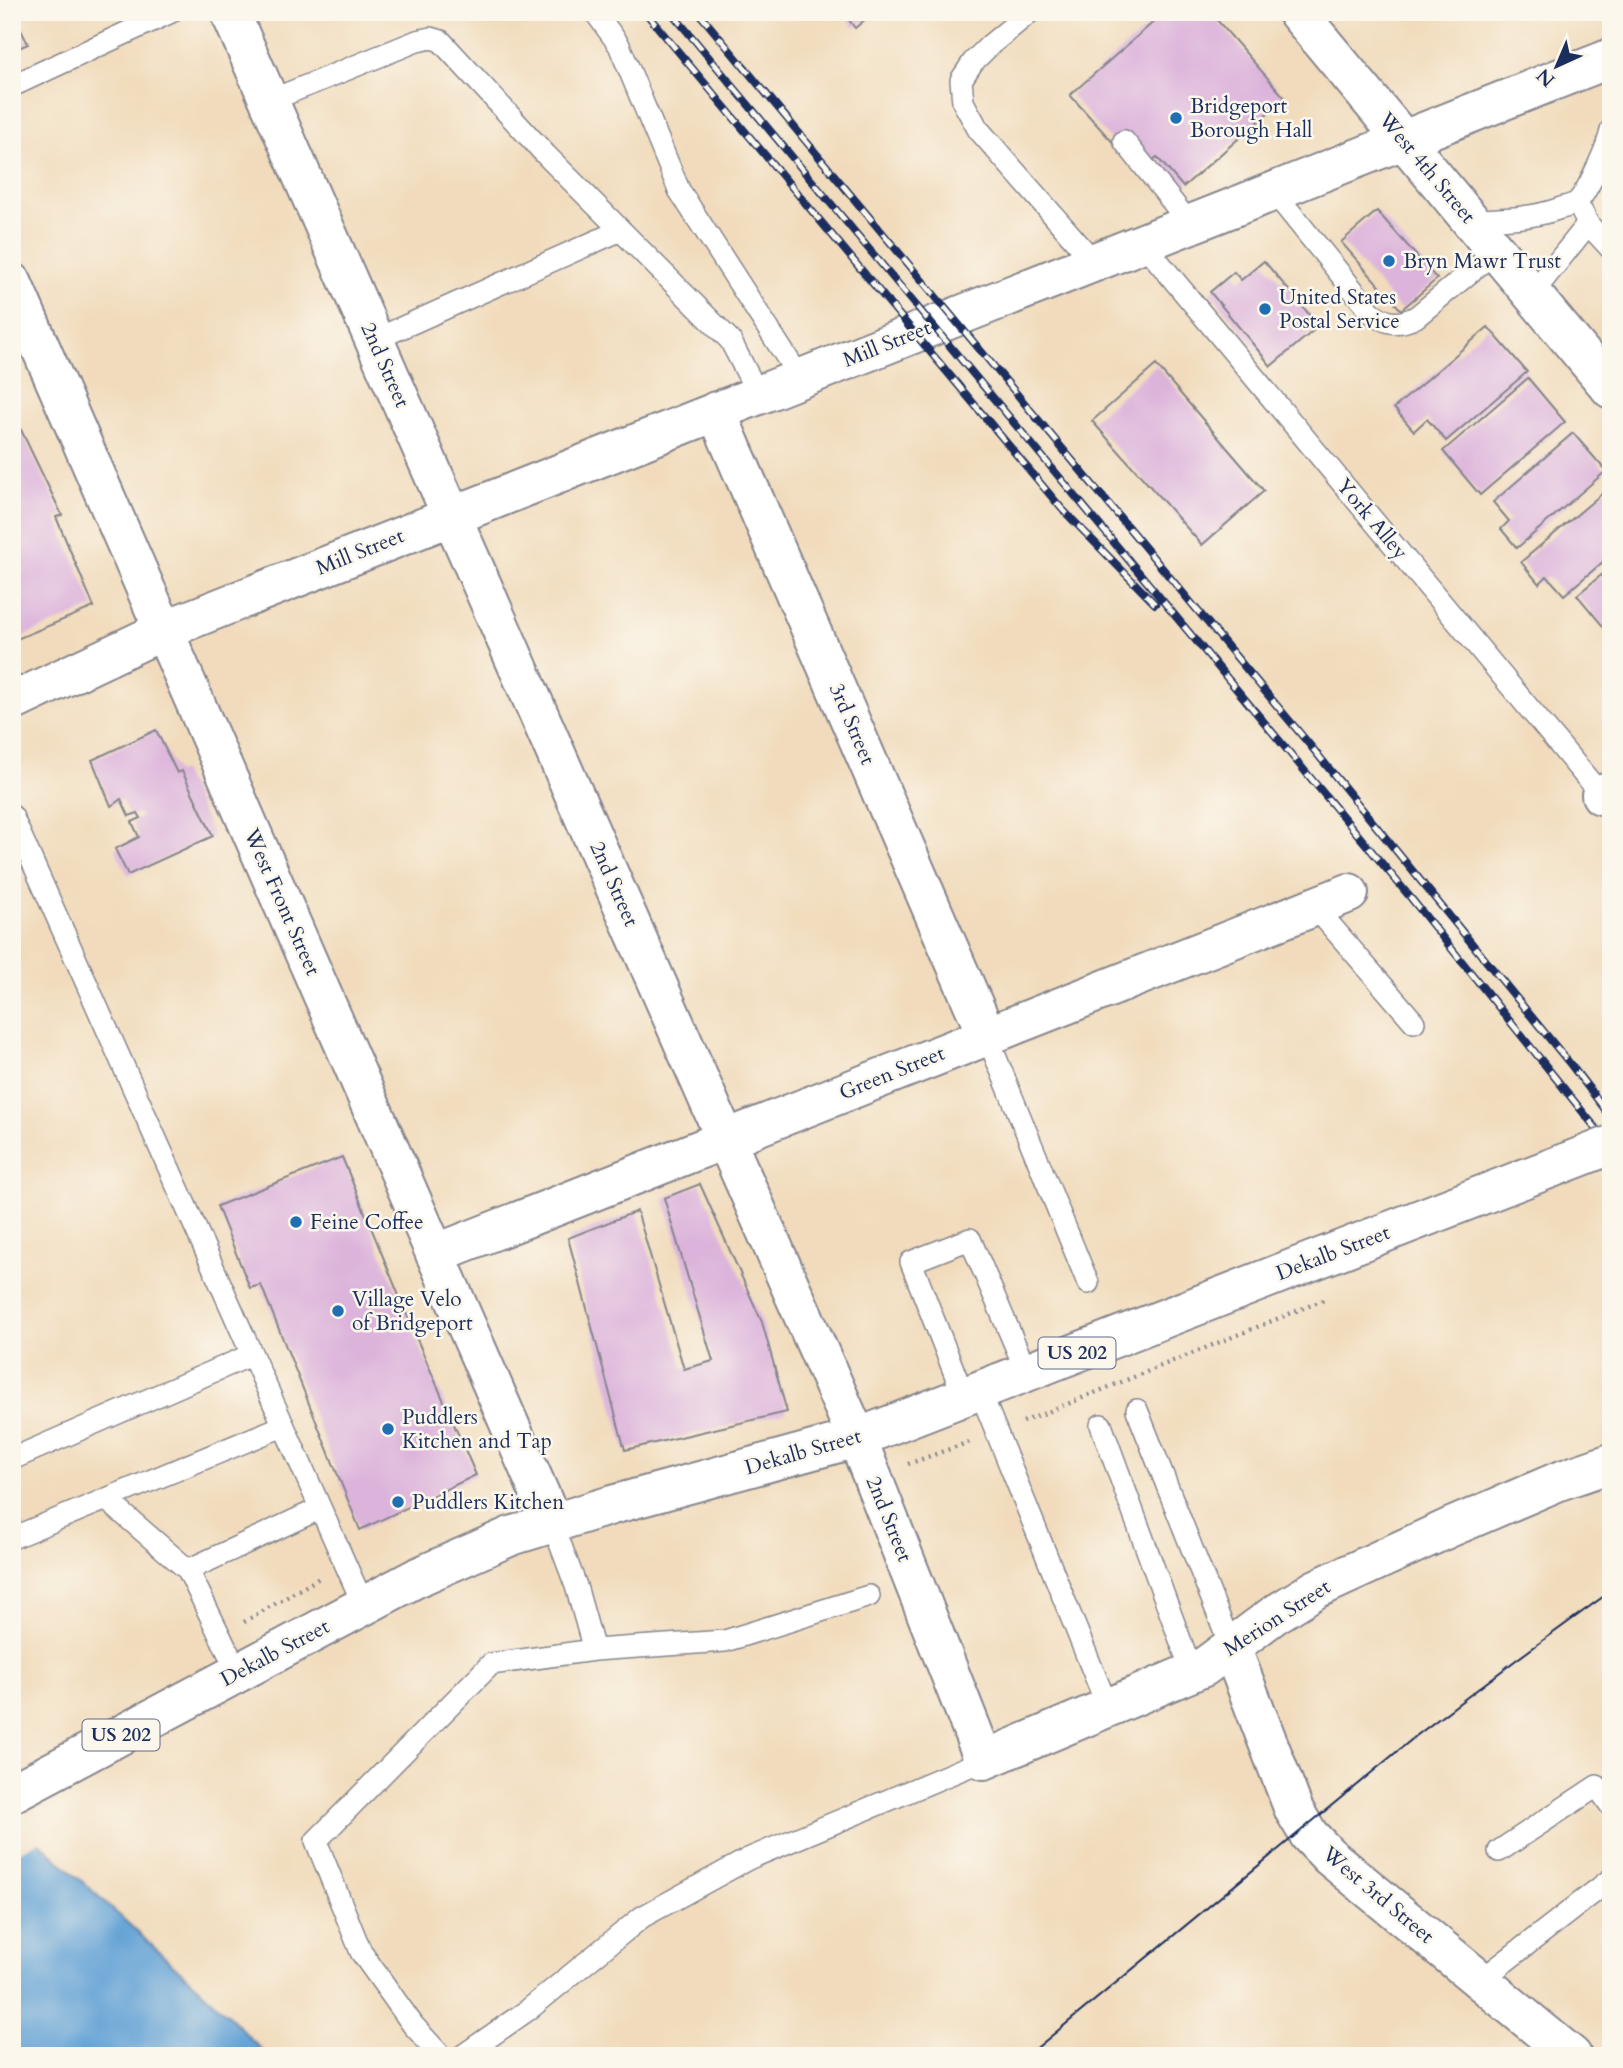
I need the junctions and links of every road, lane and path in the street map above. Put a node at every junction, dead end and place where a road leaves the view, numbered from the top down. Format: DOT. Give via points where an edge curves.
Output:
graph roads {
  1 [pos="171,12"];
  2 [pos="594,12"];
  3 [pos="1030,12"];
  4 [pos="1297,12"];
  5 [pos="239,15"];
  6 [pos="1611,58"];
  7 [pos="12,86"];
  8 [pos="269,101"];
  9 [pos="1611,130"];
  10 [pos="1403,140"];
  11 [pos="1124,141"];
  12 [pos="1273,191"];
  13 [pos="1576,202"];
  14 [pos="1470,220"];
  15 [pos="1190,224"];
  16 [pos="1588,224"];
  17 [pos="621,230"];
  18 [pos="1143,243"];
  19 [pos="1611,249"];
  20 [pos="1496,251"];
  21 [pos="1094,262"];
  22 [pos="12,282"];
  23 [pos="1532,294"];
  24 [pos="374,340"];
  25 [pos="800,378"];
  26 [pos="1611,389"];
  27 [pos="758,394"];
  28 [pos="716,411"];
  29 [pos="452,516"];
  30 [pos="163,629"];
  31 [pos="12,702"];
  32 [pos="1606,793"];
  33 [pos="12,816"];
  34 [pos="1332,899"];
  35 [pos="1414,1022"];
  36 [pos="987,1036"];
  37 [pos="726,1139"];
  38 [pos="1611,1145"];
  39 [pos="435,1254"];
  40 [pos="1087,1283"];
  41 [pos="251,1355"];
  42 [pos="1027,1373"];
  43 [pos="972,1394"];
  44 [pos="1137,1410"];
  45 [pos="1101,1424"];
  46 [pos="283,1426"];
  47 [pos="858,1438"];
  48 [pos="12,1459"];
  49 [pos="1611,1463"];
  50 [pos="106,1499"];
  51 [pos="319,1509"];
  52 [pos="552,1522"];
  53 [pos="12,1538"];
  54 [pos="188,1570"];
  55 [pos="869,1596"];
  56 [pos="364,1606"];
  57 [pos="1231,1647"];
  58 [pos="594,1650"];
  59 [pos="1192,1672"];
  60 [pos="234,1675"];
  61 [pos="1108,1708"];
  62 [pos="984,1760"];
  63 [pos="12,1793"];
  64 [pos="1611,1806"];
  65 [pos="1499,1851"];
  66 [pos="1611,1878"];
  67 [pos="1480,1980"];
  68 [pos="441,2056"];
  69 [pos="462,2056"];
  70 [pos="1572,2056"];
  1 -- 7 [label="lane"];
  2 -- 25 [label="lane" via="620,45 679,191"];
  3 -- 21 [label="lane" via="973,62 961,80 963,102 978,129"];
  4 -- 10 [label="main road, West 4th Street"];
  5 -- 8 [label="main road, 2nd Street"];
  6 -- 10 [label="main road, Mill Street"];
  8 -- 17 [label="lane" via="417,41 441,41"];
  8 -- 24 [label="main road, 2nd Street"];
  9 -- 13 [label="lane" via="1594,174"];
  10 -- 12 [label="main road, Mill Street"];
  10 -- 14 [label="main road, West 4th Street"];
  11 -- 15 [label="lane"];
  12 -- 15 [label="main road, Mill Street"];
  12 -- 20 [label="lane" via="1371,312 1393,324 1416,317"];
  13 -- 14 [label="lane" via="1542,215"];
  13 -- 16 [label="lane"];
  14 -- 20 [label="main road, West 4th Street"];
  15 -- 18 [label="main road, Mill Street"];
  16 -- 19 [label="lane"];
  16 -- 23 [label="lane"];
  17 -- 24 [label="lane"];
  17 -- 27 [label="lane" via="730,340"];
  18 -- 21 [label="main road, Mill Street"];
  18 -- 32 [label="lane, York Alley"];
  20 -- 23 [label="main road, West 4th Street"];
  21 -- 25 [label="main road, Mill Street"];
  22 -- 30 [label="main road, West Front Street"];
  23 -- 26 [label="main road, West 4th Street"];
  24 -- 29 [label="main road, 2nd Street"];
  25 -- 27 [label="main road, Mill Street"];
  27 -- 28 [label="main road, Mill Street"];
  28 -- 29 [label="main road, Mill Street"];
  28 -- 36 [label="main road, 3rd Street"];
  29 -- 30 [label="main road, Mill Street"];
  29 -- 37 [label="main road, 2nd Street"];
  30 -- 31 [label="main road, Mill Street"];
  30 -- 39 [label="main road, West Front Street"];
  33 -- 41 [label="lane"];
  34 -- 35 [label="lane"];
  34 -- 36 [label="main road, Green Street"];
  36 -- 37 [label="main road, Green Street"];
  36 -- 40 [label="lane"];
  37 -- 39 [label="main road, Green Street"];
  37 -- 47 [label="main road, 2nd Street"];
  38 -- 42 [label="main road, Dekalb Street / US 202, bridge"];
  39 -- 52 [label="main road, West Front Street"];
  41 -- 46 [label="lane"];
  41 -- 48 [label="lane"];
  42 -- 43 [label="main road, Dekalb Street / US 202"];
  42 -- 43 [label="lane" via="970,1240 911,1262"];
  43 -- 47 [label="main road, Dekalb Street / US 202"];
  43 -- 61 [label="lane"];
  44 -- 57 [label="lane"];
  45 -- 59 [label="lane"];
  46 -- 50 [label="lane"];
  46 -- 51 [label="lane"];
  47 -- 52 [label="main road, Dekalb Street / US 202"];
  47 -- 62 [label="main road, 2nd Street"];
  49 -- 57 [label="main road, Merion Street" via="1559,1481 1316,1589"];
  50 -- 53 [label="lane"];
  50 -- 54 [label="lane"];
  51 -- 54 [label="lane"];
  51 -- 56 [label="lane"];
  52 -- 56 [label="main road, Dekalb Street / US 202" via="468,1554"];
  52 -- 58 [label="lane"];
  54 -- 60 [label="lane"];
  55 -- 58 [label="lane" via="725,1642"];
  56 -- 60 [label="main road, Dekalb Street / US 202"];
  57 -- 59 [label="main road, Merion Street"];
  57 -- 67 [label="main road, West 3rd Street" via="1294,1810 1309,1835"];
  58 -- 68 [label="lane" via="491,1664 316,1841 361,1952"];
  59 -- 61 [label="main road, Merion Street"];
  60 -- 63 [label="main road, Dekalb Street / US 202"];
  61 -- 62 [label="main road, Merion Street"];
  62 -- 69 [label="lane" via="748,1858 642,1917 528,2010"];
  64 -- 65 [label="lane" via="1597,1786"];
  66 -- 67 [label="lane"];
  67 -- 70 [label="main road, West 3rd Street"];
}
